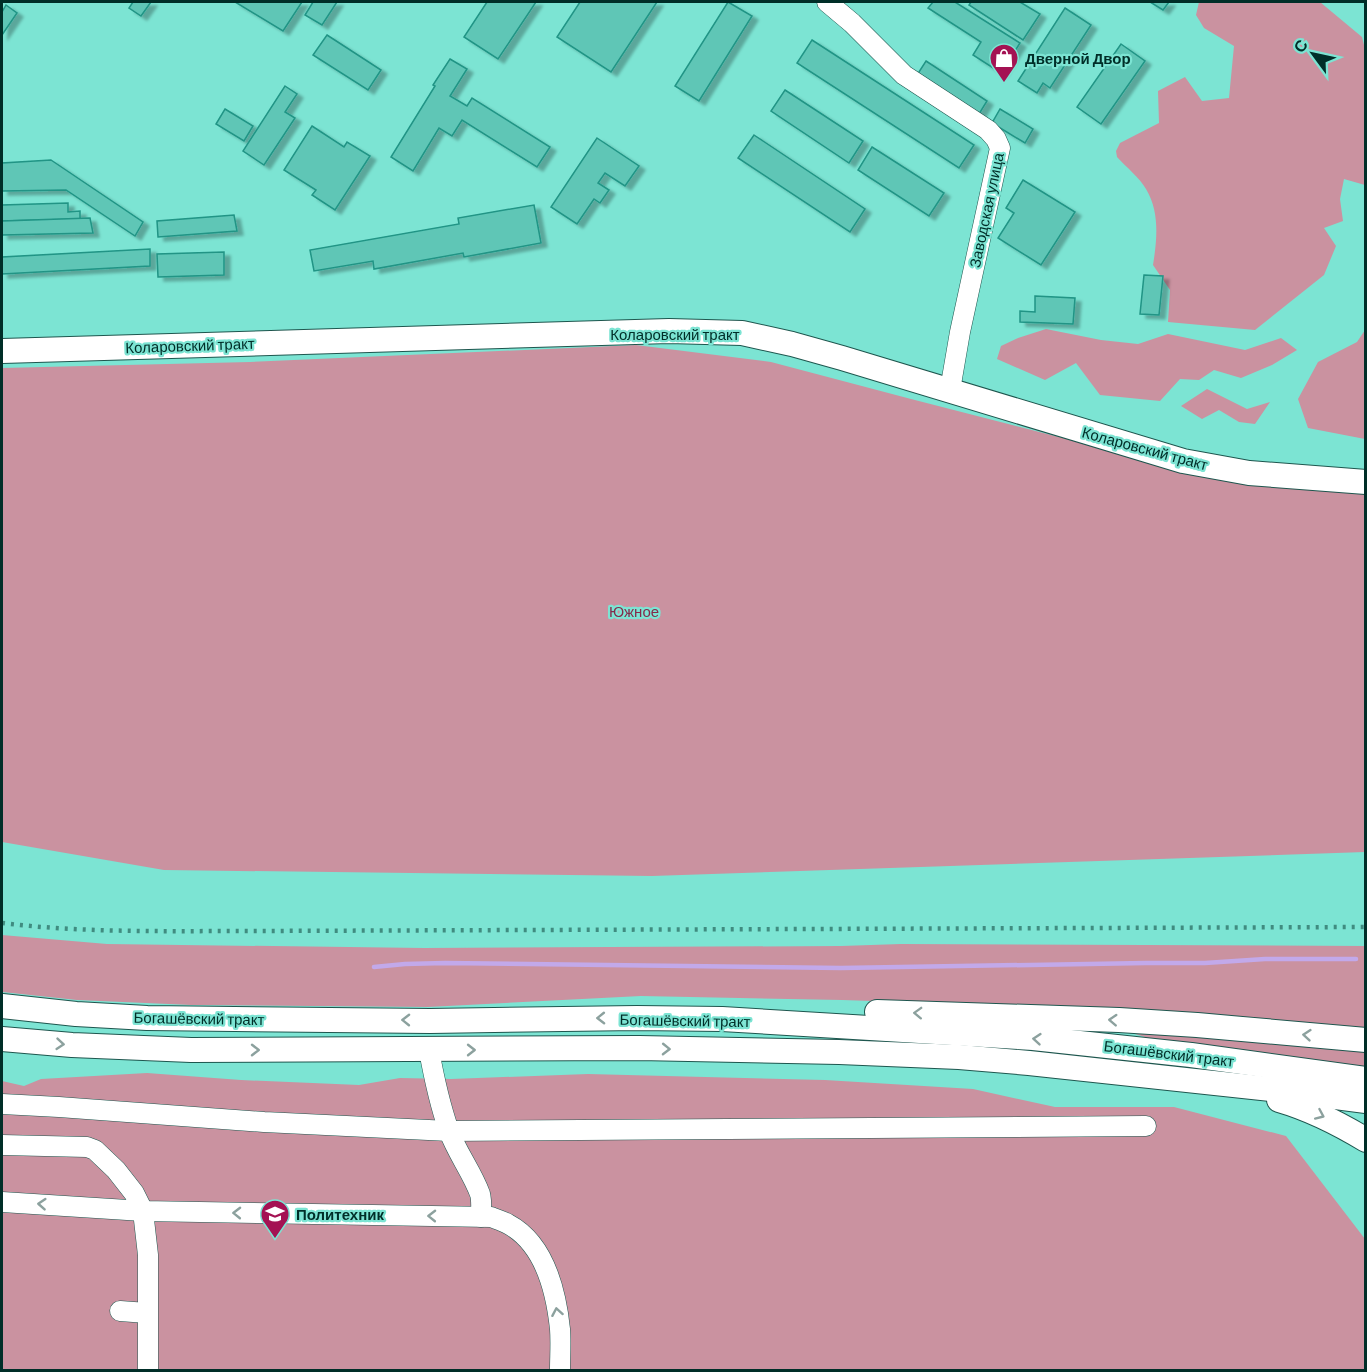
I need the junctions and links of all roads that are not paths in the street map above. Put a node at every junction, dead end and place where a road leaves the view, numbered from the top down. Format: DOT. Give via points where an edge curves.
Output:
graph roads {
  1 [pos="827,2"];
  2 [pos="2,351"];
  3 [pos="950,390"];
  4 [pos="1365,482"];
  5 [pos="2,1006"];
  6 [pos="722,1019"];
  7 [pos="2,1039"];
  8 [pos="1365,1040"];
  9 [pos="429,1050"];
  10 [pos="1365,1079"];
  11 [pos="1183,1080"];
  12 [pos="1365,1101"];
  13 [pos="2,1104"];
  14 [pos="1146,1126"];
  15 [pos="449,1131"];
  16 [pos="1365,1140"];
  17 [pos="2,1145"];
  18 [pos="2,1202"];
  19 [pos="143,1211"];
  20 [pos="481,1217"];
  21 [pos="120,1311"];
  22 [pos="147,1313"];
  23 [pos="148,1371"];
  24 [pos="560,1371"];
  1 -- 3 [label="street, Заводская улица" via="904,75 988,130 1000,148"];
  2 -- 3 [label="main road, Коларовский тракт" via="742,333"];
  3 -- 4 [label="main road, Коларовский тракт" via="1183,461 1249,473"];
  6 -- 5 [label="main road, Богашёвский тракт, one-way" via="147,1018"];
  8 -- 6 [label="main road, one-way" via="1197,1025 1022,1016 841,1011"];
  10 -- 6 [label="main road, Богашёвский тракт, one-way" via="1044,1039"];
  7 -- 9 [label="main road, Богашёвский тракт, one-way" via="191,1050"];
  9 -- 11 [label="main road, Богашёвский тракт, one-way" via="639,1048 839,1052 1006,1061"];
  9 -- 15 [label="street"];
  11 -- 12 [label="main road, Богашёвский тракт"];
  11 -- 16 [label="main road, one-way" via="1265,1095 1296,1105"];
  13 -- 15 [label="street"];
  14 -- 15 [label="street"];
  15 -- 20 [label="street" via="481,1196"];
  17 -- 19 [label="street" via="78,1145 95,1150 116,1170"];
  19 -- 18 [label="street, one-way"];
  20 -- 19 [label="street, one-way"];
  19 -- 22 [label="street" via="148,1255"];
  24 -- 20 [label="street, one-way" via="560,1329 554,1296 539,1255 508,1224"];
  21 -- 22 [label="street"];
  22 -- 23 [label="street"];
}
